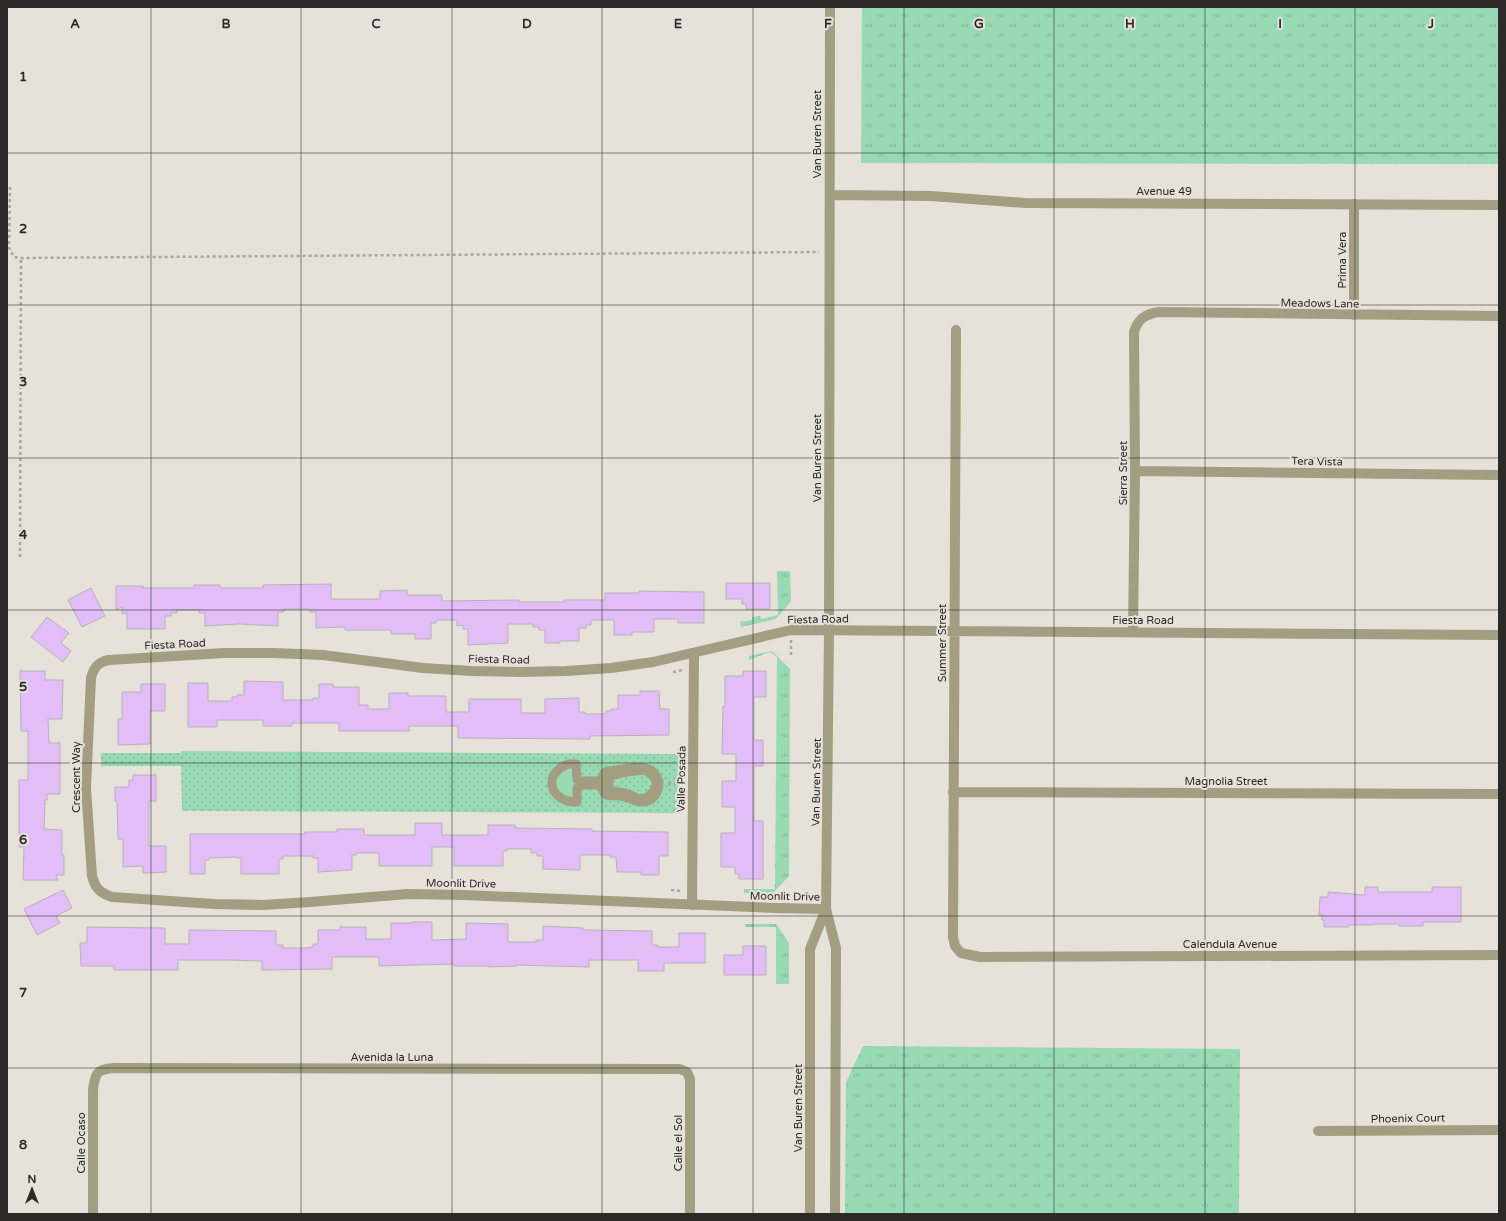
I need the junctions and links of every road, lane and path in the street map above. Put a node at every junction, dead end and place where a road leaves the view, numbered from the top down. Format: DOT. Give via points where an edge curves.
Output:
graph roads {
  1 [pos="830,7"];
  2 [pos="10,187"];
  3 [pos="830,194"];
  4 [pos="1354,204"];
  5 [pos="1499,205"];
  6 [pos="830,252"];
  7 [pos="21,258"];
  8 [pos="1354,315"];
  9 [pos="1499,316"];
  10 [pos="1142,317"];
  11 [pos="956,330"];
  12 [pos="1135,471"];
  13 [pos="1499,475"];
  14 [pos="20,557"];
  15 [pos="829,630"];
  16 [pos="954,631"];
  17 [pos="1133,632"];
  18 [pos="1499,635"];
  19 [pos="694,653"];
  20 [pos="97,664"];
  21 [pos="619,792"];
  22 [pos="953,792"];
  23 [pos="1499,794"];
  24 [pos="97,890"];
  25 [pos="692,904"];
  26 [pos="826,909"];
  27 [pos="961,953"];
  28 [pos="1499,955"];
  29 [pos="97,1072"];
  30 [pos="686,1072"];
  31 [pos="1499,1130"];
  32 [pos="1318,1131"];
  33 [pos="92,1214"];
  34 [pos="690,1214"];
  35 [pos="810,1214"];
  36 [pos="835,1214"];
  1 -- 3 [label="street, Van Buren Street"];
  2 -- 7 [label="path" via="9,248 14,257"];
  3 -- 4 [label="street, Avenue 49" via="931,196 1025,203"];
  3 -- 6 [label="street, Van Buren Street"];
  4 -- 5 [label="street, Avenue 49"];
  4 -- 8 [label="street, Prima Vera"];
  6 -- 7 [label="path"];
  6 -- 15 [label="street, Van Buren Street"];
  7 -- 14 [label="path"];
  8 -- 9 [label="street, Meadows Lane"];
  8 -- 10 [label="street, Meadows Lane" via="1159,312"];
  10 -- 12 [label="street, Sierra Street" via="1134,332"];
  11 -- 16 [label="street, Summer Street"];
  12 -- 13 [label="street, Tera Vista"];
  12 -- 17 [label="street, Sierra Street"];
  15 -- 16 [label="street, Fiesta Road"];
  15 -- 19 [label="street, Fiesta Road" via="790,630"];
  15 -- 26 [label="street, Van Buren Street"];
  16 -- 17 [label="street, Fiesta Road"];
  16 -- 22 [label="street, Summer Street"];
  17 -- 18 [label="street, Fiesta Road"];
  19 -- 20 [label="street, Fiesta Road" via="611,668 528,672 423,668 323,655 274,653 225,653 109,660"];
  19 -- 25 [label="street, Valle Posada"];
  20 -- 24 [label="street, Crescent Way" via="91,678 86,788 92,876"];
  21 -- 21 [label="street" via="642,799 648,798 656,786 659,786 653,798 641,802 620,796 607,796 601,785 580,785 577,788 577,802 568,802 560,799 554,792 552,782 560,767 568,764 576,764 577,778 580,781 601,781 607,771 646,767 655,774 659,782 645,770 614,774 608,783 610,789"];
  22 -- 23 [label="street, Magnolia Street"];
  22 -- 27 [label="street, Summer Street" via="953,937 955,946"];
  24 -- 25 [label="street, Moonlit Drive" via="112,897 214,904 310,902 424,894"];
  25 -- 26 [label="street, Moonlit Drive"];
  26 -- 35 [label="street, Van Buren Street" via="810,949"];
  26 -- 36 [label="street, Van Buren Street" via="836,948"];
  27 -- 28 [label="street, Calendula Avenue" via="980,957"];
  29 -- 30 [label="street, Avenida la Luna" via="104,1069 130,1068 680,1069"];
  29 -- 33 [label="street, Calle Ocaso" via="93,1090"];
  30 -- 34 [label="street, Calle el Sol" via="690,1079"];
  31 -- 32 [label="street, Phoenix Court"];
}
